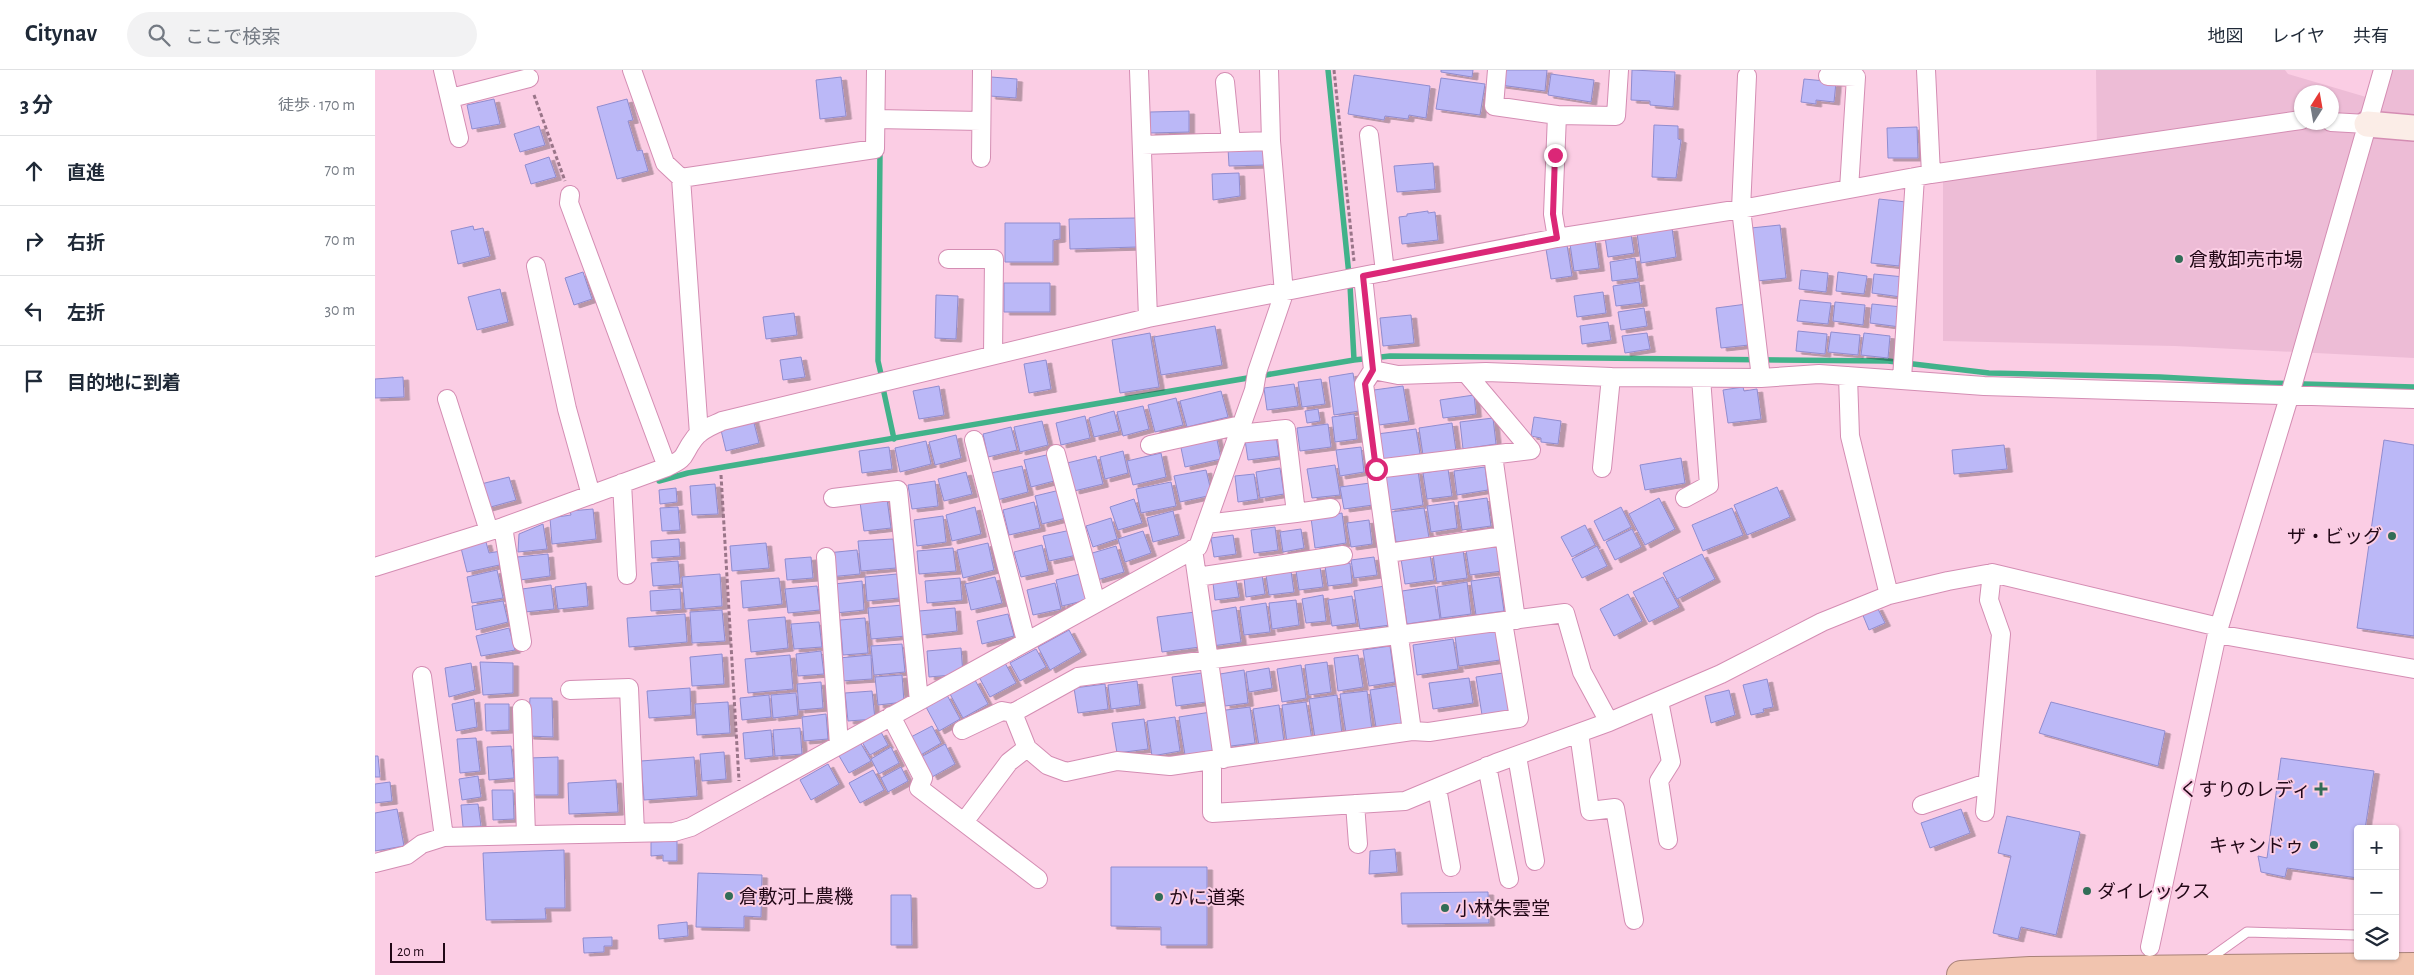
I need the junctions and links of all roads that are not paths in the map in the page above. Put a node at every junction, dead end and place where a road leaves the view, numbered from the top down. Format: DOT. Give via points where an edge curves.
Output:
graph roads {
  1 [pos="443,70"];
  2 [pos="632,70"];
  3 [pos="876,70"];
  4 [pos="982,70"];
  5 [pos="1139,70"];
  6 [pos="1269,70"];
  7 [pos="1497,70"];
  8 [pos="1619,70"];
  9 [pos="1926,70"];
  10 [pos="2383,70"];
  11 [pos="1747,76"];
  12 [pos="1828,76"];
  13 [pos="529,78"];
  14 [pos="1225,82"];
  15 [pos="451,98"];
  16 [pos="1557,115"];
  17 [pos="876,119"];
  18 [pos="981,121"];
  19 [pos="2294,121"];
  20 [pos="2339,122"];
  21 [pos="2367,124"];
  22 [pos="2414,128"];
  23 [pos="1369,135"];
  24 [pos="459,138"];
  25 [pos="1271,141"];
  26 [pos="1231,142"];
  27 [pos="1142,145"];
  28 [pos="981,158"];
  29 [pos="1923,176"];
  30 [pos="681,178"];
  31 [pos="1849,189"];
  32 [pos="571,195"];
  33 [pos="1741,208"];
  34 [pos="1557,238"];
  35 [pos="948,259"];
  36 [pos="536,266"];
  37 [pos="1385,272"];
  38 [pos="1354,278"];
  39 [pos="1284,293"];
  40 [pos="1148,318"];
  41 [pos="993,355"];
  42 [pos="1373,370"];
  43 [pos="1466,373"];
  44 [pos="1848,376"];
  45 [pos="1611,377"];
  46 [pos="1701,378"];
  47 [pos="1761,378"];
  48 [pos="1902,379"];
  49 [pos="2292,386"];
  50 [pos="447,399"];
  51 [pos="2414,399"];
  52 [pos="1240,430"];
  53 [pos="699,434"];
  54 [pos="973,440"];
  55 [pos="1150,445"];
  56 [pos="1057,454"];
  57 [pos="1493,455"];
  58 [pos="667,467"];
  59 [pos="1602,468"];
  60 [pos="1376,469"];
  61 [pos="622,483"];
  62 [pos="591,495"];
  63 [pos="833,498"];
  64 [pos="1685,498"];
  65 [pos="1331,508"];
  66 [pos="1296,513"];
  67 [pos="1206,524"];
  68 [pos="496,529"];
  69 [pos="1504,536"];
  70 [pos="1193,549"];
  71 [pos="1388,553"];
  72 [pos="1343,555"];
  73 [pos="826,556"];
  74 [pos="375,567"];
  75 [pos="1992,573"];
  76 [pos="627,575"];
  77 [pos="1197,577"];
  78 [pos="1889,595"];
  79 [pos="1096,602"];
  80 [pos="1510,621"];
  81 [pos="2218,631"];
  82 [pos="1399,636"];
  83 [pos="1026,641"];
  84 [pos="522,642"];
  85 [pos="1208,660"];
  86 [pos="2414,669"];
  87 [pos="423,676"];
  88 [pos="570,690"];
  89 [pos="919,701"];
  90 [pos="1659,701"];
  91 [pos="522,709"];
  92 [pos="1013,713"];
  93 [pos="891,716"];
  94 [pos="1609,722"];
  95 [pos="963,730"];
  96 [pos="1412,731"];
  97 [pos="1579,733"];
  98 [pos="839,745"];
  99 [pos="1027,748"];
  100 [pos="1517,756"];
  101 [pos="1217,760"];
  102 [pos="1487,766"];
  103 [pos="1987,783"];
  104 [pos="1437,788"];
  105 [pos="1355,804"];
  106 [pos="1922,805"];
  107 [pos="1985,812"];
  108 [pos="964,822"];
  109 [pos="635,833"];
  110 [pos="526,835"];
  111 [pos="444,837"];
  112 [pos="1668,840"];
  113 [pos="1358,844"];
  114 [pos="1535,861"];
  115 [pos="375,863"];
  116 [pos="1451,867"];
  117 [pos="1038,879"];
  118 [pos="1509,880"];
  119 [pos="1634,920"];
  120 [pos="2354,935"];
  121 [pos="2150,947"];
  122 [pos="2414,967"];
  123 [pos="2194,969"];
  124 [pos="1961,975"];
  1 -- 15 [label="street"];
  2 -- 30 [label="street" via="665,163"];
  3 -- 17 [label="street"];
  4 -- 18 [label="street"];
  5 -- 27 [label="street"];
  6 -- 25 [label="street"];
  7 -- 16 [label="street" via="1494,106"];
  8 -- 16 [label="street" via="1616,116"];
  9 -- 29 [label="street"];
  10 -- 21 [label="street"];
  11 -- 33 [label="street"];
  12 -- 31 [label="street" via="1856,77"];
  13 -- 15 [label="street"];
  14 -- 26 [label="street"];
  15 -- 24 [label="street"];
  16 -- 34 [label="street" via="1553,214"];
  17 -- 18 [label="street"];
  17 -- 30 [label="street" via="875,149"];
  18 -- 28 [label="street"];
  19 -- 29 [label="street"];
  20 -- 21 [label="street"];
  21 -- 22 [label="street"];
  21 -- 49 [label="street"];
  23 -- 37 [label="street"];
  25 -- 26 [label="street"];
  25 -- 39 [label="street"];
  26 -- 27 [label="street"];
  27 -- 40 [label="street"];
  29 -- 31 [label="street"];
  29 -- 48 [label="street"];
  30 -- 53 [label="street"];
  31 -- 33 [label="street"];
  32 -- 58 [label="street" via="569,204"];
  33 -- 34 [label="street"];
  33 -- 47 [label="street"];
  34 -- 37 [label="street"];
  35 -- 41 [label="street" via="994,259"];
  36 -- 62 [label="street" via="567,409"];
  37 -- 38 [label="street"];
  38 -- 39 [label="street"];
  38 -- 42 [label="street"];
  39 -- 40 [label="street"];
  39 -- 52 [label="street"];
  40 -- 41 [label="street"];
  41 -- 53 [label="street" via="722,421"];
  42 -- 43 [label="street" via="1398,375"];
  42 -- 60 [label="street" via="1365,384"];
  43 -- 45 [label="street"];
  43 -- 57 [label="street" via="1531,450"];
  44 -- 47 [label="street" via="1819,374"];
  44 -- 48 [label="street"];
  44 -- 78 [label="street" via="1850,436"];
  45 -- 46 [label="street"];
  45 -- 59 [label="street"];
  46 -- 47 [label="street"];
  46 -- 64 [label="street" via="1709,485"];
  48 -- 49 [label="street" via="1984,386"];
  49 -- 51 [label="street"];
  49 -- 81 [label="street"];
  50 -- 68 [label="street"];
  52 -- 55 [label="street"];
  52 -- 66 [label="street" via="1286,430"];
  52 -- 67 [label="street"];
  53 -- 58 [label="street" via="684,459"];
  54 -- 83 [label="street"];
  56 -- 79 [label="street"];
  57 -- 60 [label="street"];
  57 -- 69 [label="street"];
  58 -- 61 [label="street"];
  60 -- 71 [label="street"];
  61 -- 62 [label="street"];
  61 -- 76 [label="street"];
  62 -- 68 [label="street"];
  63 -- 89 [label="street" via="898,490"];
  65 -- 66 [label="street"];
  66 -- 67 [label="street"];
  67 -- 70 [label="street" via="1198,547"];
  68 -- 74 [label="street"];
  68 -- 84 [label="street"];
  69 -- 71 [label="street"];
  69 -- 80 [label="street"];
  70 -- 77 [label="street"];
  70 -- 79 [label="street"];
  71 -- 82 [label="street"];
  72 -- 77 [label="street"];
  73 -- 98 [label="street"];
  75 -- 78 [label="street"];
  75 -- 81 [label="street"];
  75 -- 103 [label="street" via="1989,600 2001,634"];
  77 -- 85 [label="street"];
  78 -- 90 [label="street" via="1822,622 1721,674"];
  79 -- 83 [label="street"];
  80 -- 82 [label="street"];
  80 -- 94 [label="street" via="1565,613 1582,672"];
  80 -- 96 [label="street" via="1519,718 1429,732"];
  81 -- 86 [label="street"];
  81 -- 121 [label="street"];
  82 -- 85 [label="street"];
  82 -- 96 [label="street"];
  83 -- 89 [label="street"];
  85 -- 92 [label="street" via="1078,676"];
  85 -- 101 [label="street"];
  87 -- 111 [label="street"];
  88 -- 109 [label="street" via="629,688"];
  89 -- 93 [label="street"];
  90 -- 94 [label="street"];
  90 -- 112 [label="street" via="1671,762 1659,781"];
  91 -- 110 [label="street"];
  92 -- 95 [label="street" via="1002,711"];
  92 -- 99 [label="street"];
  93 -- 98 [label="street"];
  93 -- 108 [label="street" via="923,778 919,788"];
  94 -- 97 [label="street"];
  96 -- 101 [label="street"];
  97 -- 100 [label="street"];
  97 -- 119 [label="street" via="1591,811 1615,808"];
  98 -- 109 [label="street" via="691,827 674,832"];
  99 -- 101 [label="street" via="1047,765 1066,772 1117,761 1171,766"];
  99 -- 108 [label="street" via="1009,762"];
  100 -- 102 [label="street"];
  100 -- 114 [label="street"];
  101 -- 105 [label="street" via="1212,813"];
  102 -- 104 [label="street"];
  102 -- 118 [label="street"];
  103 -- 106 [label="street"];
  103 -- 107 [label="street"];
  104 -- 105 [label="street" via="1405,801"];
  104 -- 116 [label="street"];
  105 -- 113 [label="street"];
  108 -- 117 [label="street"];
  109 -- 110 [label="street"];
  110 -- 111 [label="street"];
  111 -- 115 [label="street" via="422,844 407,855"];
  120 -- 123 [label="lane" via="2247,932"];
  122 -- 123 [label="highway"];
  123 -- 124 [label="highway"];
}
